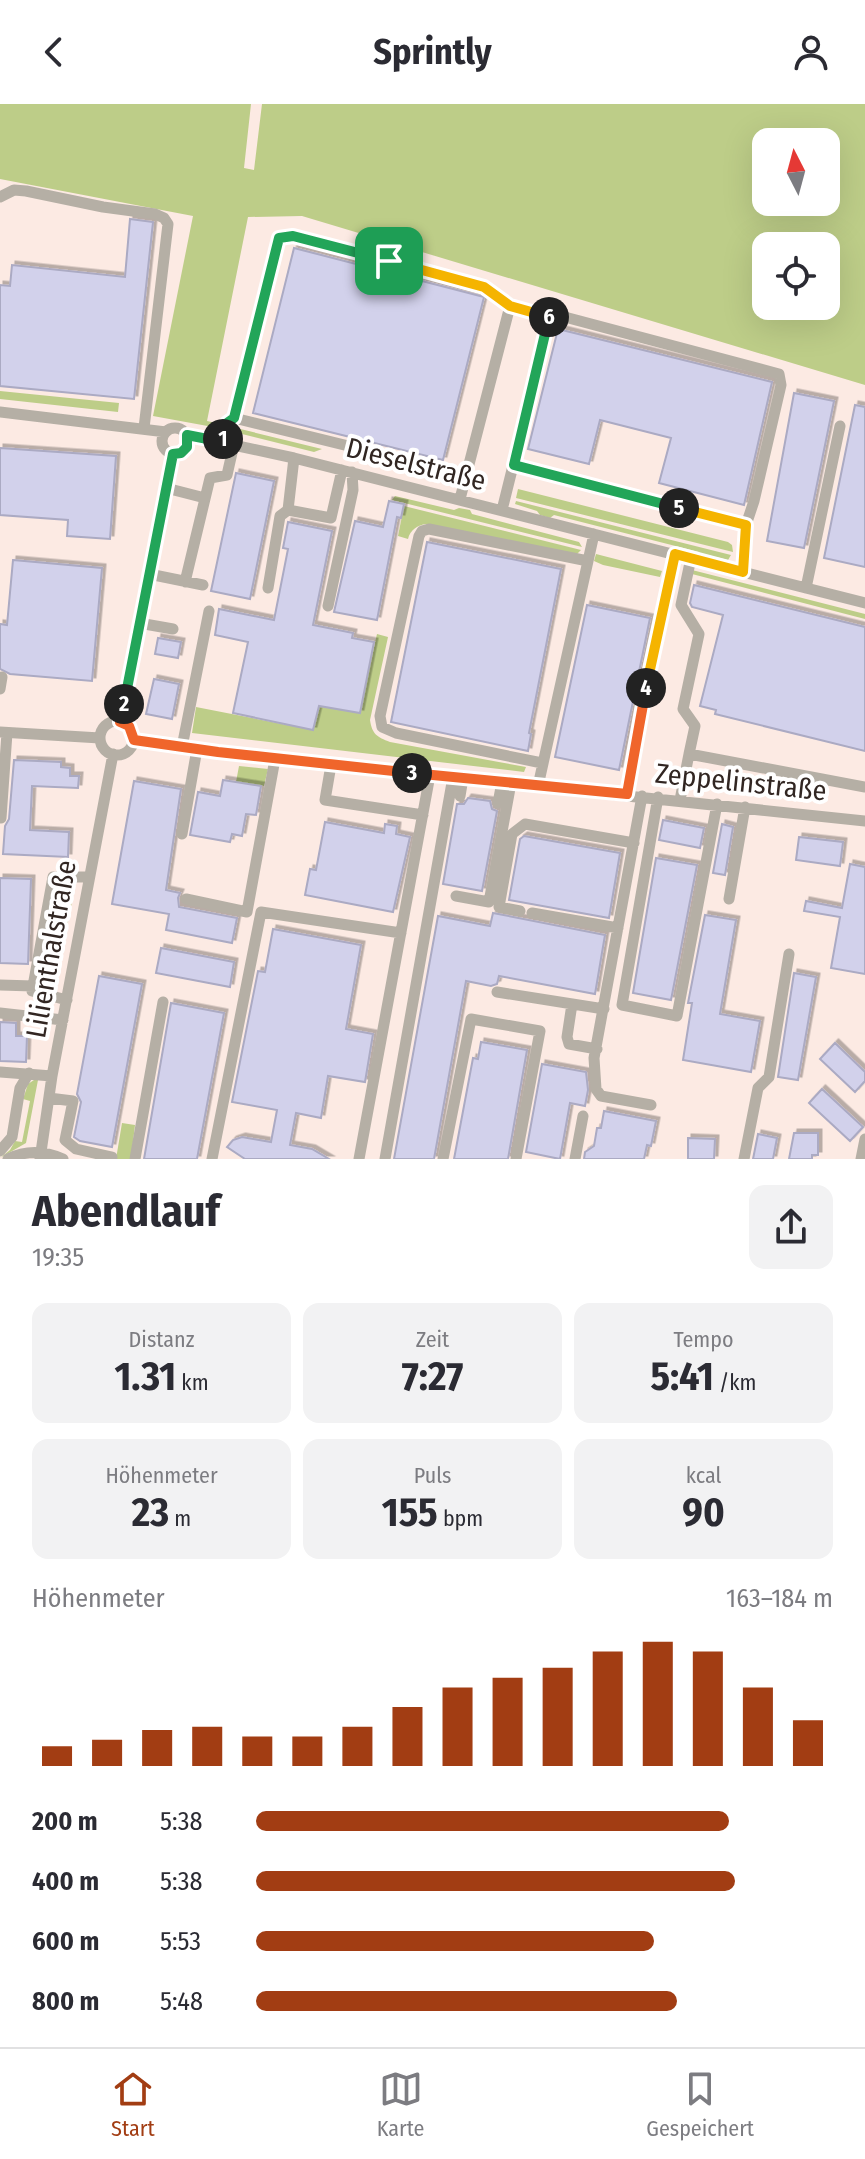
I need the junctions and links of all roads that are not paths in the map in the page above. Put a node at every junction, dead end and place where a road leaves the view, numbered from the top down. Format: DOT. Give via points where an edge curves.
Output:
graph roads {
  1 [pos="0,197"];
  2 [pos="510,306"];
  3 [pos="550,317"];
  4 [pos="0,412"];
  5 [pos="234,418"];
  6 [pos="840,426"];
  7 [pos="144,428"];
  8 [pos="166,432"];
  9 [pos="187,435"];
  10 [pos="228,443"];
  11 [pos="173,454"];
  12 [pos="294,458"];
  13 [pos="514,465"];
  14 [pos="347,471"];
  15 [pos="467,475"];
  16 [pos="166,488"];
  17 [pos="205,498"];
  18 [pos="460,499"];
  19 [pos="288,510"];
  20 [pos="502,510"];
  21 [pos="746,525"];
  22 [pos="594,534"];
  23 [pos="675,554"];
  24 [pos="691,558"];
  25 [pos="588,561"];
  26 [pos="743,572"];
  27 [pos="149,574"];
  28 [pos="185,582"];
  29 [pos="203,585"];
  30 [pos="268,588"];
  31 [pos="806,588"];
  32 [pos="865,603"];
  33 [pos="328,606"];
  34 [pos="209,611"];
  35 [pos="139,623"];
  36 [pos="173,629"];
  37 [pos="120,722"];
  38 [pos="4,732"];
  39 [pos="100,738"];
  40 [pos="134,740"];
  41 [pos="182,747"];
  42 [pos="197,749"];
  43 [pos="113,754"];
  44 [pos="689,754"];
  45 [pos="275,759"];
  46 [pos="542,763"];
  47 [pos="331,765"];
  48 [pos="430,775"];
  49 [pos="458,778"];
  50 [pos="507,783"];
  51 [pos="538,786"];
  52 [pos="865,787"];
  53 [pos="627,794"];
  54 [pos="460,796"];
  55 [pos="642,796"];
  56 [pos="658,797"];
  57 [pos="680,800"];
  58 [pos="498,803"];
  59 [pos="717,804"];
  60 [pos="745,807"];
  61 [pos="423,815"];
  62 [pos="1,818"];
  63 [pos="865,821"];
  64 [pos="182,834"];
  65 [pos="634,843"];
  66 [pos="94,846"];
  67 [pos="107,848"];
  68 [pos="89,877"];
  69 [pos="456,896"];
  70 [pos="186,899"];
  71 [pos="729,899"];
  72 [pos="618,928"];
  73 [pos="401,933"];
  74 [pos="789,954"];
  75 [pos="0,985"];
  76 [pos="33,986"];
  77 [pos="497,992"];
  78 [pos="67,1000"];
  79 [pos="163,1002"];
  80 [pos="572,1004"];
  81 [pos="604,1009"];
  82 [pos="0,1013"];
  83 [pos="63,1020"];
  84 [pos="597,1049"];
  85 [pos="0,1072"];
  86 [pos="29,1073"];
  87 [pos="52,1076"];
  88 [pos="49,1098"];
  89 [pos="651,1105"];
  90 [pos="583,1116"];
  91 [pos="865,1139"];
  92 [pos="0,1151"];
  93 [pos="40,1157"];
  94 [pos="112,1157"];
  95 [pos="8,1159"];
  96 [pos="63,1159"];
  97 [pos="135,1159"];
  98 [pos="212,1159"];
  99 [pos="359,1159"];
  100 [pos="385,1159"];
  101 [pos="443,1159"];
  102 [pos="516,1159"];
  103 [pos="575,1159"];
  104 [pos="744,1159"];
  105 [pos="861,1159"];
  1 -- 7 [label="street" via="26,191 155,214 168,224"];
  2 -- 3 [label="street"];
  2 -- 5 [label="street" via="484,287 293,236 279,238"];
  2 -- 15 [label="street"];
  3 -- 13 [label="street"];
  3 -- 21 [label="street" via="779,374 781,385"];
  4 -- 7 [label="street"];
  5 -- 10 [label="street" via="227,423"];
  5 -- 15 [label="street"];
  6 -- 31 [label="street"];
  7 -- 8 [label="street"];
  8 -- 9 [label="street" via="177,428"];
  8 -- 11 [label="street" via="162,443"];
  9 -- 10 [label="street, Dieselstraße"];
  9 -- 11 [label="street" via="187,447"];
  10 -- 12 [label="street, Dieselstraße"];
  10 -- 17 [label="street" via="227,475 210,478"];
  11 -- 16 [label="street"];
  12 -- 14 [label="street, Dieselstraße"];
  12 -- 19 [label="street"];
  13 -- 20 [label="street"];
  13 -- 21 [label="street"];
  14 -- 18 [label="street, Dieselstraße"];
  14 -- 19 [label="street" via="331,518"];
  14 -- 33 [label="street" via="353,490"];
  15 -- 18 [label="street"];
  16 -- 17 [label="street"];
  16 -- 27 [label="street"];
  17 -- 28 [label="street"];
  18 -- 20 [label="street, Dieselstraße"];
  19 -- 30 [label="street" via="280,516"];
  20 -- 22 [label="street, Dieselstraße"];
  21 -- 26 [label="street"];
  22 -- 23 [label="street, Dieselstraße"];
  22 -- 25 [label="street"];
  23 -- 24 [label="street, Dieselstraße"];
  23 -- 53 [label="street"];
  24 -- 26 [label="street, Dieselstraße"];
  24 -- 44 [label="street" via="681,605 699,634 683,709 695,726"];
  25 -- 46 [label="street"];
  25 -- 46 [label="street" via="429,529 419,536 380,716 382,727"];
  26 -- 31 [label="street, Dieselstraße"];
  27 -- 28 [label="street"];
  27 -- 35 [label="street"];
  28 -- 29 [label="street"];
  31 -- 32 [label="street, Dieselstraße"];
  34 -- 41 [label="street"];
  35 -- 36 [label="street"];
  35 -- 37 [label="street"];
  37 -- 39 [label="street" via="107,725"];
  37 -- 40 [label="street" via="129,726"];
  38 -- 39 [label="street"];
  38 -- 62 [label="street"];
  39 -- 43 [label="street"];
  40 -- 41 [label="street, Zeppelinstraße"];
  40 -- 43 [label="street" via="124,753"];
  41 -- 42 [label="street, Zeppelinstraße"];
  42 -- 45 [label="street, Zeppelinstraße"];
  42 -- 64 [label="street"];
  43 -- 66 [label="street, Lilienthalstraße"];
  44 -- 52 [label="street"];
  44 -- 57 [label="street"];
  45 -- 47 [label="street, Zeppelinstraße"];
  45 -- 70 [label="street" via="247,912"];
  46 -- 51 [label="street"];
  47 -- 48 [label="street, Zeppelinstraße"];
  47 -- 61 [label="street" via="325,800"];
  48 -- 49 [label="street, Zeppelinstraße"];
  48 -- 61 [label="street"];
  49 -- 50 [label="street, Zeppelinstraße"];
  49 -- 54 [label="street"];
  49 -- 100 [label="street"];
  50 -- 51 [label="street, Zeppelinstraße"];
  50 -- 58 [label="street"];
  50 -- 69 [label="street" via="489,902"];
  51 -- 53 [label="street, Zeppelinstraße"];
  53 -- 55 [label="street, Zeppelinstraße"];
  55 -- 56 [label="street, Zeppelinstraße"];
  55 -- 65 [label="street"];
  56 -- 57 [label="street, Zeppelinstraße"];
  56 -- 59 [label="street" via="622,1005 677,1016"];
  57 -- 59 [label="street, Zeppelinstraße"];
  59 -- 60 [label="street, Zeppelinstraße"];
  60 -- 63 [label="street, Zeppelinstraße"];
  60 -- 71 [label="street"];
  61 -- 73 [label="street"];
  65 -- 72 [label="street"];
  65 -- 72 [label="street" via="525,824 512,834 499,907"];
  66 -- 67 [label="street"];
  66 -- 68 [label="street, Lilienthalstraße"];
  68 -- 76 [label="street" via="53,877"];
  68 -- 78 [label="street, Lilienthalstraße"];
  72 -- 81 [label="street"];
  73 -- 98 [label="street" via="261,912"];
  73 -- 99 [label="street"];
  74 -- 104 [label="street" via="769,1077 758,1088"];
  75 -- 76 [label="street"];
  76 -- 78 [label="street" via="32,991"];
  77 -- 80 [label="street"];
  78 -- 83 [label="street, Lilienthalstraße"];
  79 -- 97 [label="street"];
  80 -- 81 [label="street"];
  80 -- 84 [label="street" via="569,1044"];
  81 -- 84 [label="street"];
  82 -- 83 [label="street"];
  83 -- 87 [label="street, Lilienthalstraße"];
  84 -- 89 [label="street" via="596,1089 601,1096"];
  85 -- 86 [label="street"];
  86 -- 87 [label="street"];
  86 -- 92 [label="street" via="20,1088 12,1137"];
  87 -- 88 [label="street, Lilienthalstraße"];
  88 -- 93 [label="street, Lilienthalstraße"];
  88 -- 94 [label="street" via="73,1101 65,1140 76,1149"];
  90 -- 103 [label="street"];
  91 -- 105 [label="street"];
  93 -- 95 [label="street" via="22,1152"];
  93 -- 96 [label="street"];
  101 -- 102 [label="street" via="471,1019 540,1031"];
}
